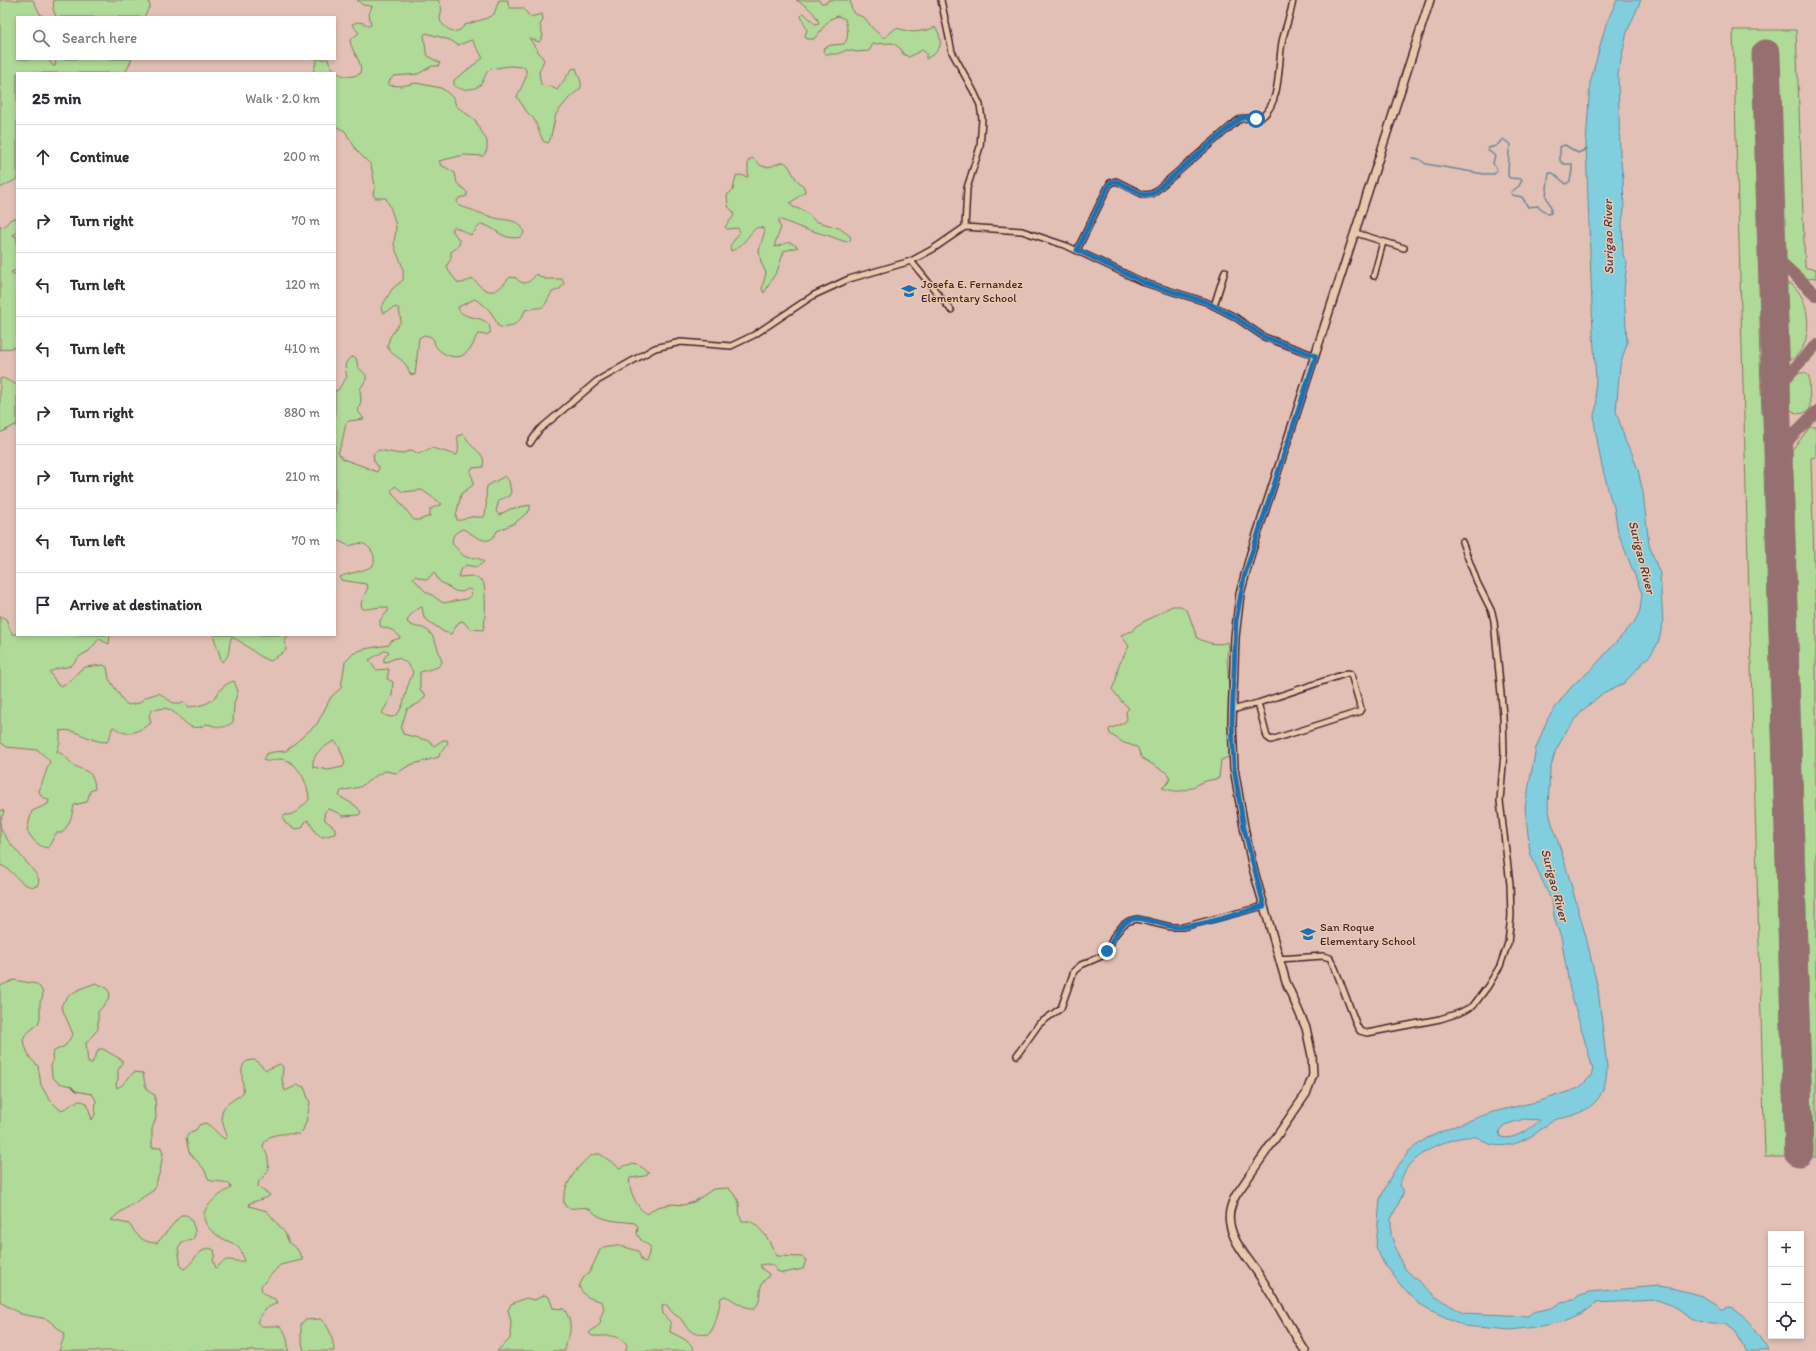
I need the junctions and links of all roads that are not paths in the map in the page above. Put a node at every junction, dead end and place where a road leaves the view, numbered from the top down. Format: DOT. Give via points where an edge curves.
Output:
graph roads {
  1 [pos="941,0"];
  2 [pos="1293,0"];
  3 [pos="1430,0"];
  4 [pos="966,227"];
  5 [pos="1356,232"];
  6 [pos="1383,242"];
  7 [pos="1404,248"];
  8 [pos="1077,250"];
  9 [pos="911,261"];
  10 [pos="1225,271"];
  11 [pos="1374,276"];
  12 [pos="1214,306"];
  13 [pos="951,310"];
  14 [pos="1316,356"];
  15 [pos="530,443"];
  16 [pos="1462,542"];
  17 [pos="1258,704"];
  18 [pos="1232,710"];
  19 [pos="1264,906"];
  20 [pos="1279,959"];
  21 [pos="1017,1055"];
  22 [pos="1305,1351"];
  1 -- 4 [label="street" via="952,52 980,104 982,119 980,147 967,188"];
  2 -- 8 [label="street" via="1282,42 1274,98 1264,115 1256,119 1244,117 1237,121 1152,194 1144,195 1116,181 1110,183"];
  3 -- 5 [label="street"];
  4 -- 8 [label="street" via="1022,231"];
  4 -- 9 [label="street"];
  5 -- 6 [label="street"];
  5 -- 14 [label="street"];
  6 -- 7 [label="street"];
  6 -- 11 [label="street"];
  8 -- 12 [label="street" via="1145,283"];
  9 -- 13 [label="street"];
  9 -- 15 [label="street" via="849,279 821,292 754,335 731,346 681,342 655,348 597,381 540,430"];
  10 -- 12 [label="street"];
  12 -- 14 [label="street" via="1264,337"];
  14 -- 18 [label="street" via="1243,583 1235,637"];
  16 -- 20 [label="street" via="1492,612 1497,653 1504,741 1500,801 1511,904 1511,925 1504,958 1477,1002 1468,1010 1367,1033 1360,1031 1330,958 1323,956"];
  17 -- 17 [label="street" via="1348,673 1351,674 1361,709 1359,712 1271,740 1267,737"];
  17 -- 18 [label="street"];
  18 -- 19 [label="street" via="1234,768 1240,807"];
  19 -- 20 [label="street"];
  19 -- 21 [label="street" via="1177,928 1144,920 1129,921 1119,930 1102,956 1074,971 1061,1008 1039,1024"];
  20 -- 22 [label="street" via="1306,1028 1313,1075 1306,1094 1236,1195 1229,1220 1234,1236"];
}
